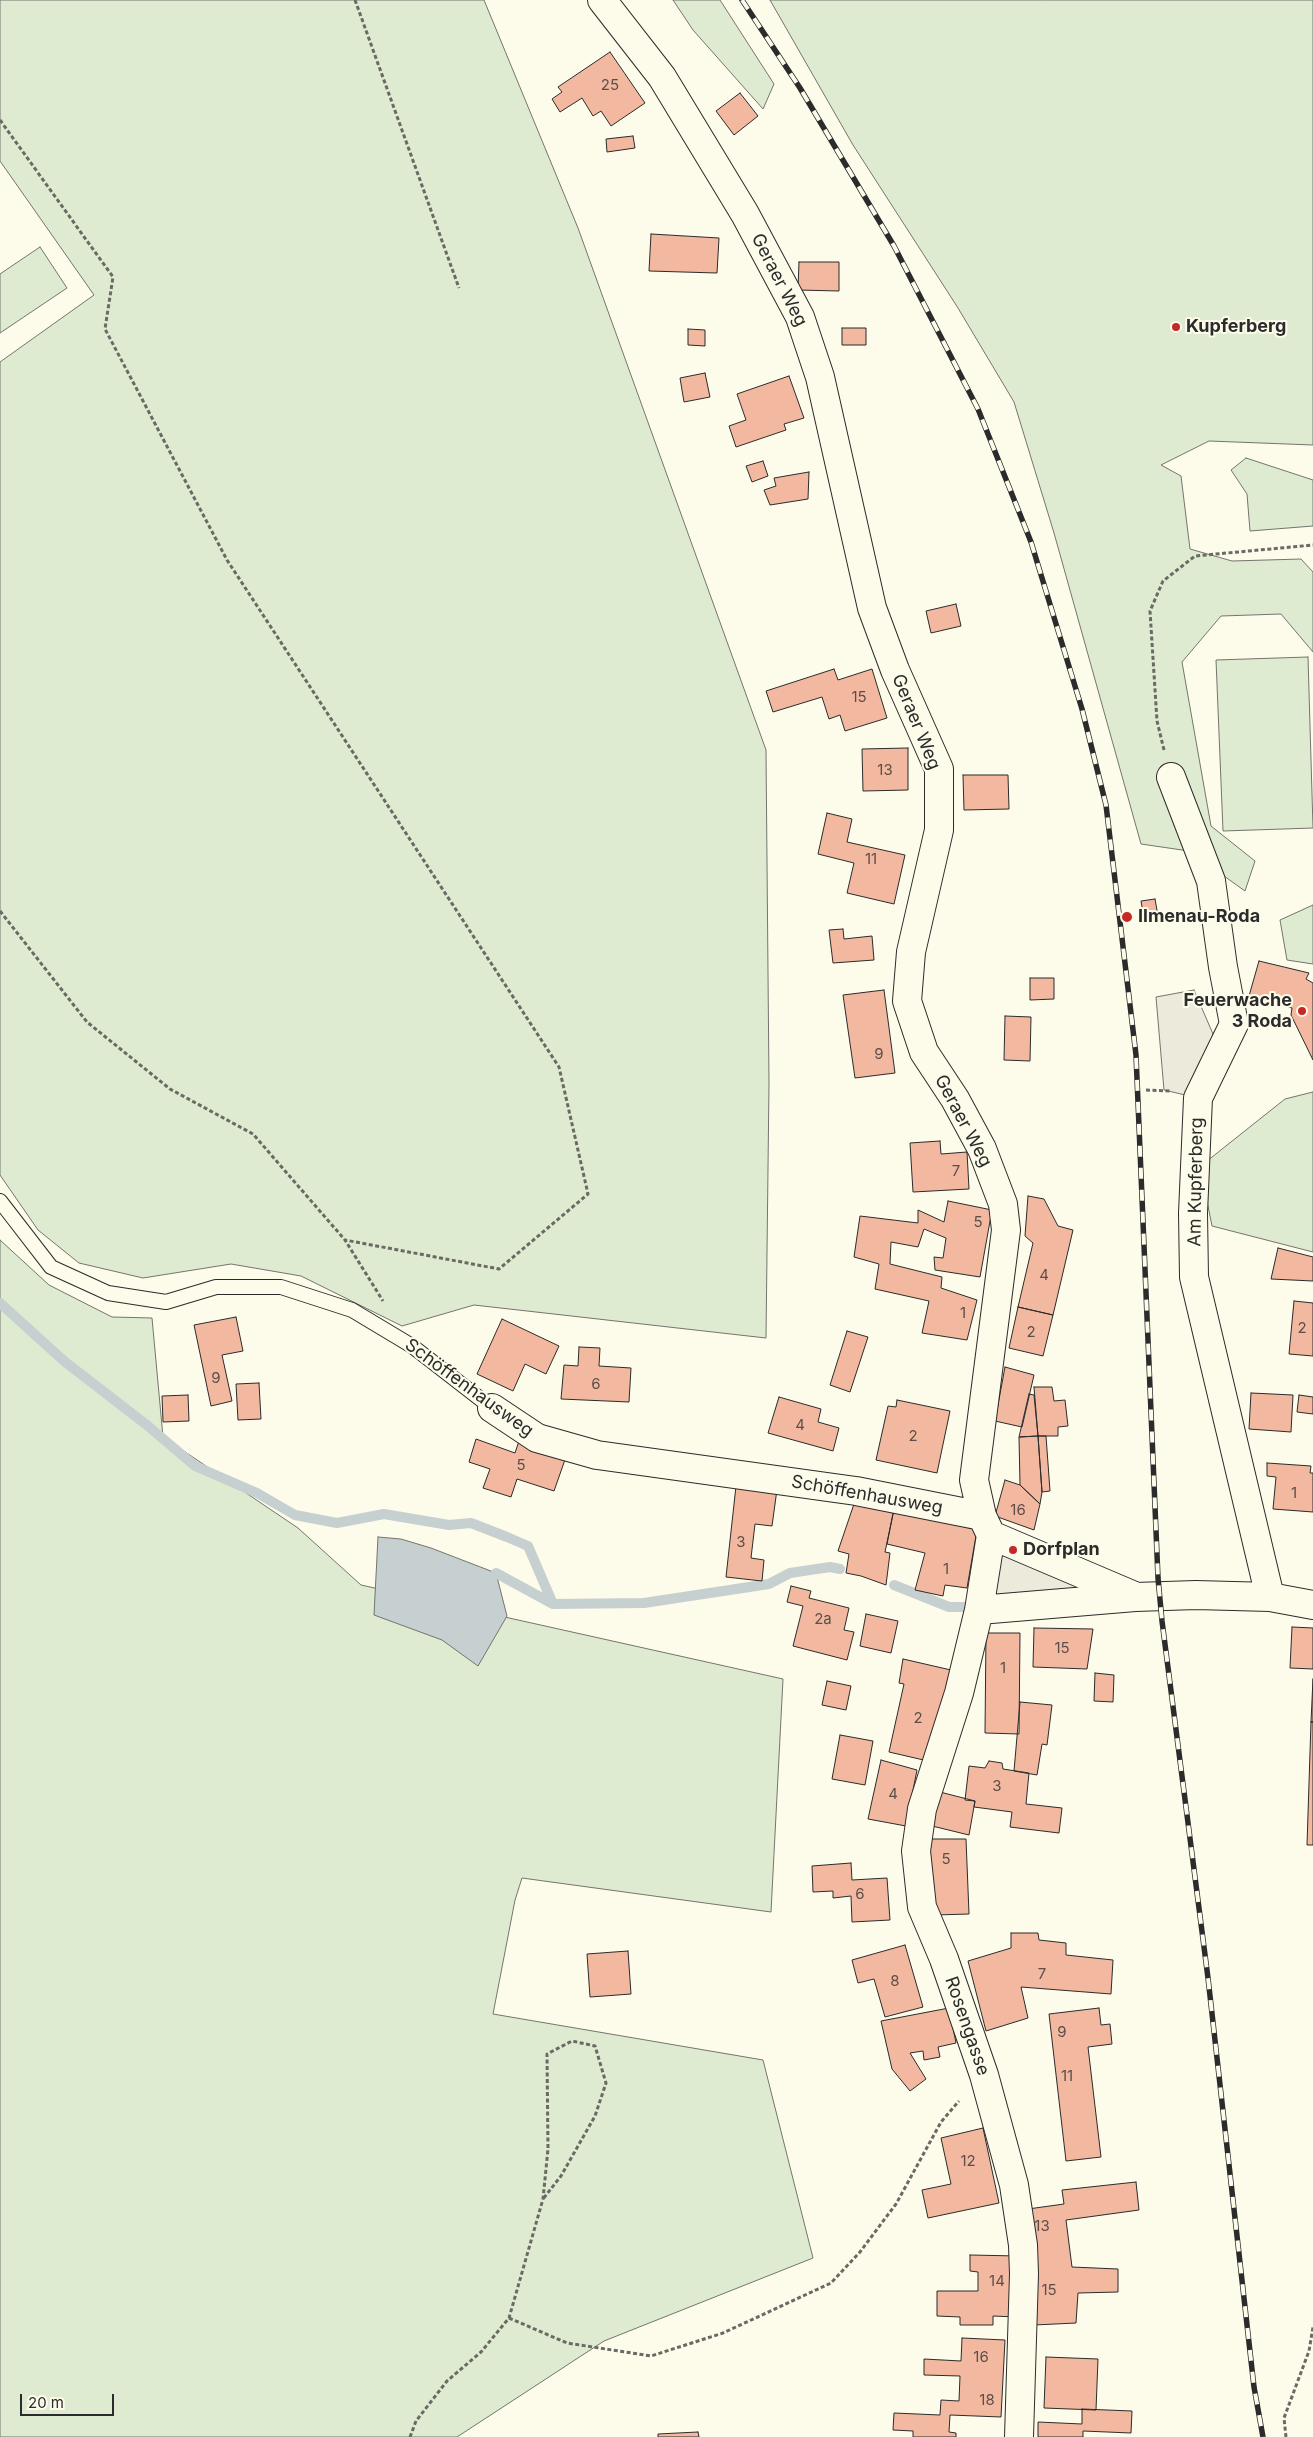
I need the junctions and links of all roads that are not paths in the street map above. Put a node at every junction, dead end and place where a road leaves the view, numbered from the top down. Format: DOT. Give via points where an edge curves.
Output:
graph roads {
  1 [pos="602,0"];
  2 [pos="1171,777"];
  3 [pos="0,1201"];
  4 [pos="492,1408"];
  5 [pos="987,1525"];
  6 [pos="1135,1597"];
  7 [pos="1270,1597"];
  8 [pos="1313,1605"];
  9 [pos="977,1616"];
  10 [pos="1019,2437"];
  1 -- 5 [label="street, Geraer Weg" via="662,77 745,214 800,317 820,377 872,608 895,670 939,769 939,830 911,952 907,1001 924,1052 955,1099 982,1150 1004,1204 1006,1230 974,1480"];
  2 -- 7 [label="street, Am Kupferberg" via="1211,881 1234,1024 1198,1098 1194,1277"];
  3 -- 4 [label="lane, Schöffenhausweg" via="51,1267 108,1294 166,1302 216,1287 281,1287 352,1310 412,1346"];
  4 -- 5 [label="street, Schöffenhausweg" via="537,1438 597,1455 856,1491"];
  5 -- 6 [label="street"];
  5 -- 9 [label="street"];
  6 -- 7 [label="street"];
  6 -- 9 [label="street"];
  7 -- 8 [label="street"];
  9 -- 10 [label="street, Rosengasse" via="959,1693 922,1809 916,1851 922,1907 944,1959 984,2075 1014,2185 1024,2274"];
}
